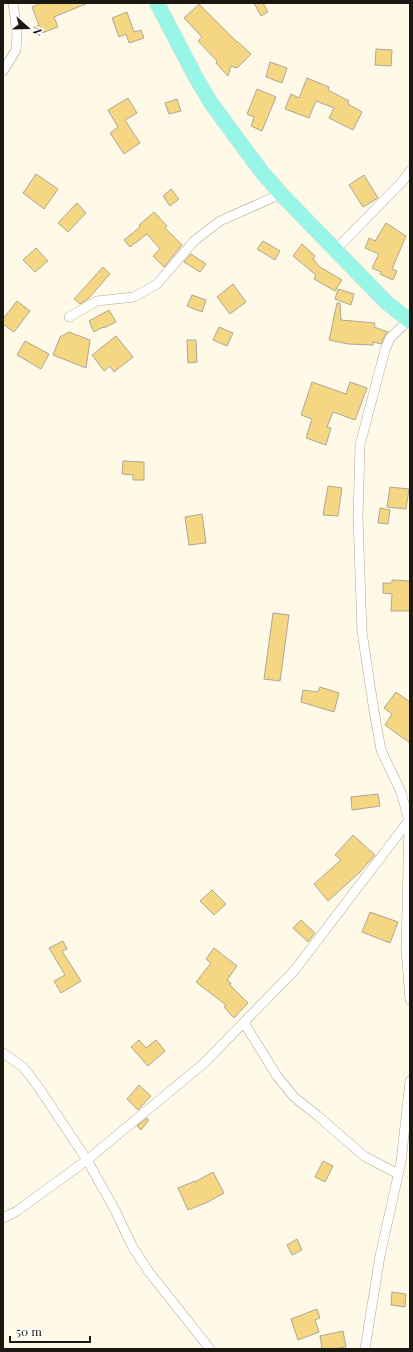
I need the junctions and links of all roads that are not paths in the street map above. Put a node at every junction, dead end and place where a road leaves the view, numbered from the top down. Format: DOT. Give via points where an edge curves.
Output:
graph roads {
  1 [pos="13,3"];
  2 [pos="157,3"];
  3 [pos="3,71"];
  4 [pos="410,171"];
  5 [pos="281,194"];
  6 [pos="335,250"];
  7 [pos="69,317"];
  8 [pos="409,320"];
  9 [pos="409,820"];
  10 [pos="410,1000"];
  11 [pos="244,1023"];
  12 [pos="3,1053"];
  13 [pos="410,1081"];
  14 [pos="87,1160"];
  15 [pos="406,1163"];
  16 [pos="398,1174"];
  17 [pos="3,1218"];
  18 [pos="210,1349"];
  19 [pos="365,1349"];
  1 -- 3 [label="street" via="17,34 16,50"];
  2 -- 5 [label="main road" via="212,103 261,171"];
  4 -- 6 [label="street"];
  5 -- 6 [label="main road"];
  5 -- 7 [label="street" via="220,221 194,241 157,284 134,296 97,301"];
  6 -- 8 [label="main road" via="386,302"];
  8 -- 9 [label="street" via="390,338 370,406 360,445 358,518 362,632 374,712 381,750 401,792"];
  9 -- 10 [label="street" via="406,949"];
  9 -- 11 [label="street" via="294,971"];
  11 -- 14 [label="street" via="203,1064"];
  11 -- 16 [label="street" via="277,1076 294,1097 364,1156"];
  12 -- 14 [label="street" via="22,1067 37,1085"];
  13 -- 15 [label="street"];
  14 -- 17 [label="street" via="17,1211"];
  14 -- 18 [label="street" via="132,1246 149,1272"];
  15 -- 16 [label="street"];
  16 -- 19 [label="street" via="380,1256"];
}
